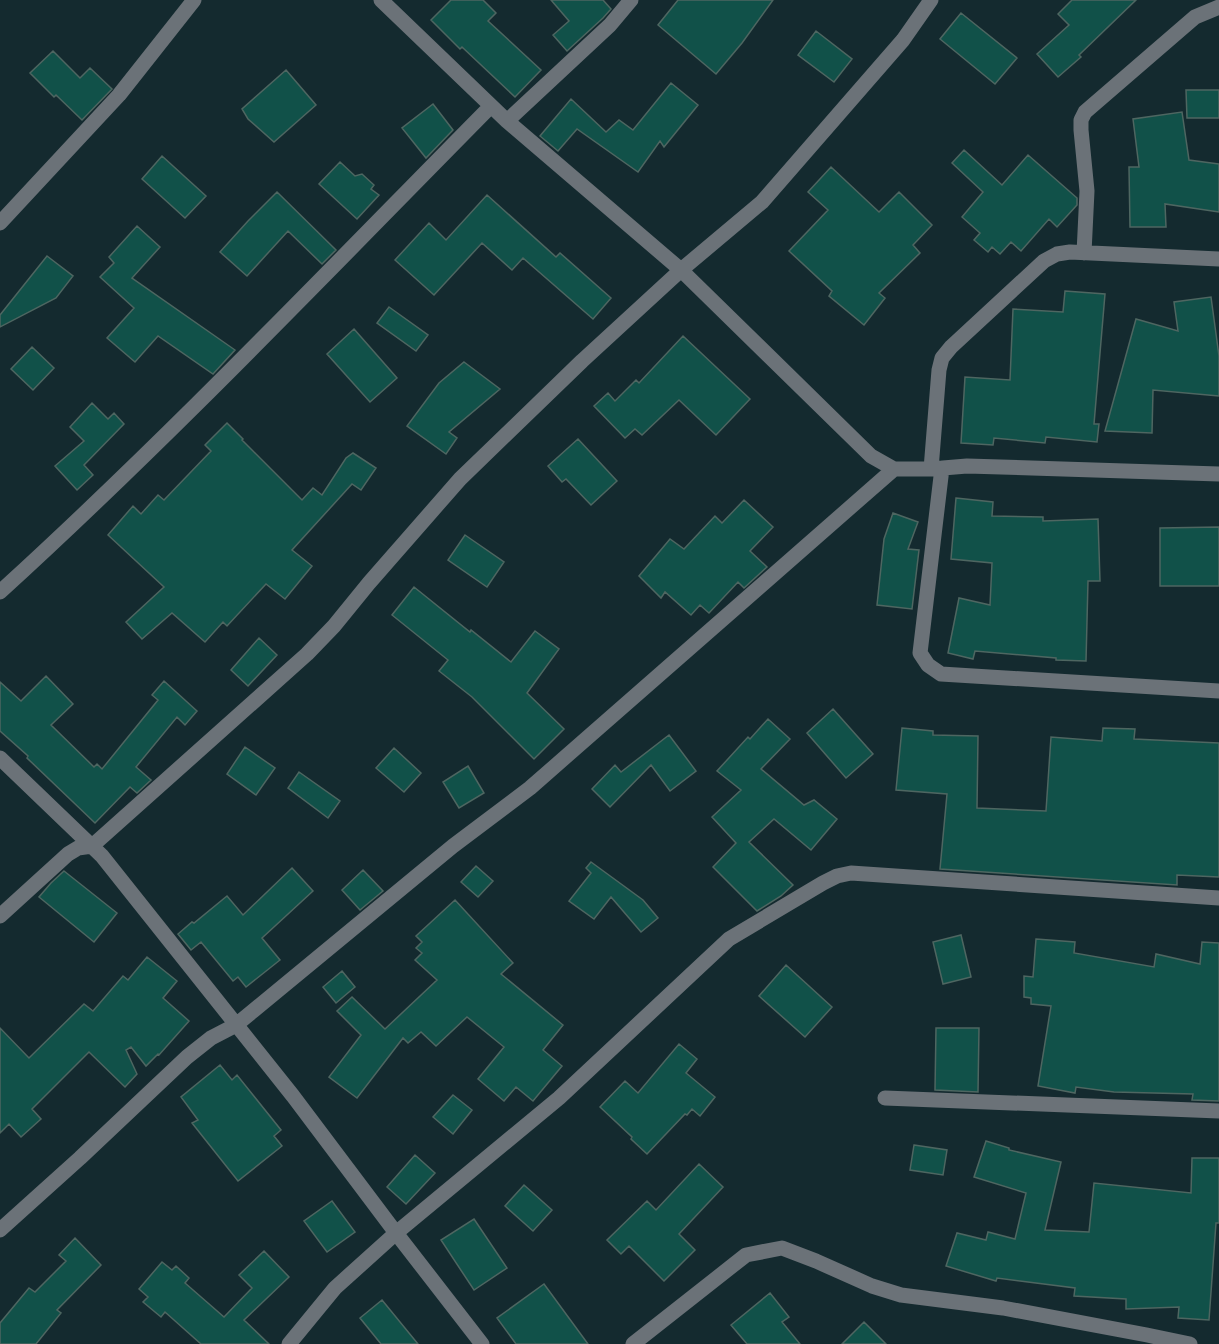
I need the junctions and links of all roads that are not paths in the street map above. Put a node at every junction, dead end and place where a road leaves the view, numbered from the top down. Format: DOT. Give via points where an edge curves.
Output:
graph roads {
  1 [pos="194,0"];
  2 [pos="381,0"];
  3 [pos="631,0"];
  4 [pos="931,0"];
  5 [pos="1219,7"];
  6 [pos="491,106"];
  7 [pos="507,121"];
  8 [pos="0,223"];
  9 [pos="1084,253"];
  10 [pos="1219,259"];
  11 [pos="681,270"];
  12 [pos="894,469"];
  13 [pos="937,469"];
  14 [pos="1219,474"];
  15 [pos="0,592"];
  16 [pos="1219,691"];
  17 [pos="0,758"];
  18 [pos="92,846"];
  19 [pos="1219,898"];
  20 [pos="0,916"];
  21 [pos="236,1025"];
  22 [pos="885,1098"];
  23 [pos="1219,1111"];
  24 [pos="0,1230"];
  25 [pos="396,1233"];
  26 [pos="1146,1339"];
  27 [pos="289,1344"];
  28 [pos="482,1344"];
  29 [pos="633,1344"];
  30 [pos="1190,1344"];
  1 -- 8 [label="street" via="119,95"];
  2 -- 6 [label="street"];
  3 -- 7 [label="street" via="610,25"];
  4 -- 11 [label="street" via="903,40 762,202"];
  5 -- 9 [label="street" via="1195,17 1085,112 1081,120 1087,191"];
  6 -- 7 [label="street"];
  6 -- 15 [label="street" via="181,420"];
  7 -- 11 [label="street"];
  9 -- 10 [label="street"];
  9 -- 13 [label="street" via="1057,254 1044,261 942,358"];
  11 -- 12 [label="street" via="871,456"];
  11 -- 18 [label="street" via="460,479 308,654"];
  12 -- 13 [label="street"];
  12 -- 21 [label="street" via="530,788 453,846"];
  13 -- 14 [label="street" via="967,466"];
  13 -- 16 [label="street" via="920,653 928,665 941,674"];
  17 -- 18 [label="street"];
  18 -- 20 [label="street" via="68,854"];
  18 -- 21 [label="street"];
  19 -- 25 [label="street" via="851,873 837,876 729,939 559,1098"];
  21 -- 24 [label="street" via="188,1057"];
  21 -- 25 [label="street"];
  22 -- 23 [label="street"];
  25 -- 27 [label="street" via="335,1288"];
  25 -- 28 [label="street"];
  26 -- 29 [label="street" via="1003,1308 901,1295 782,1248 746,1255"];
  26 -- 30 [label="street"];
}
